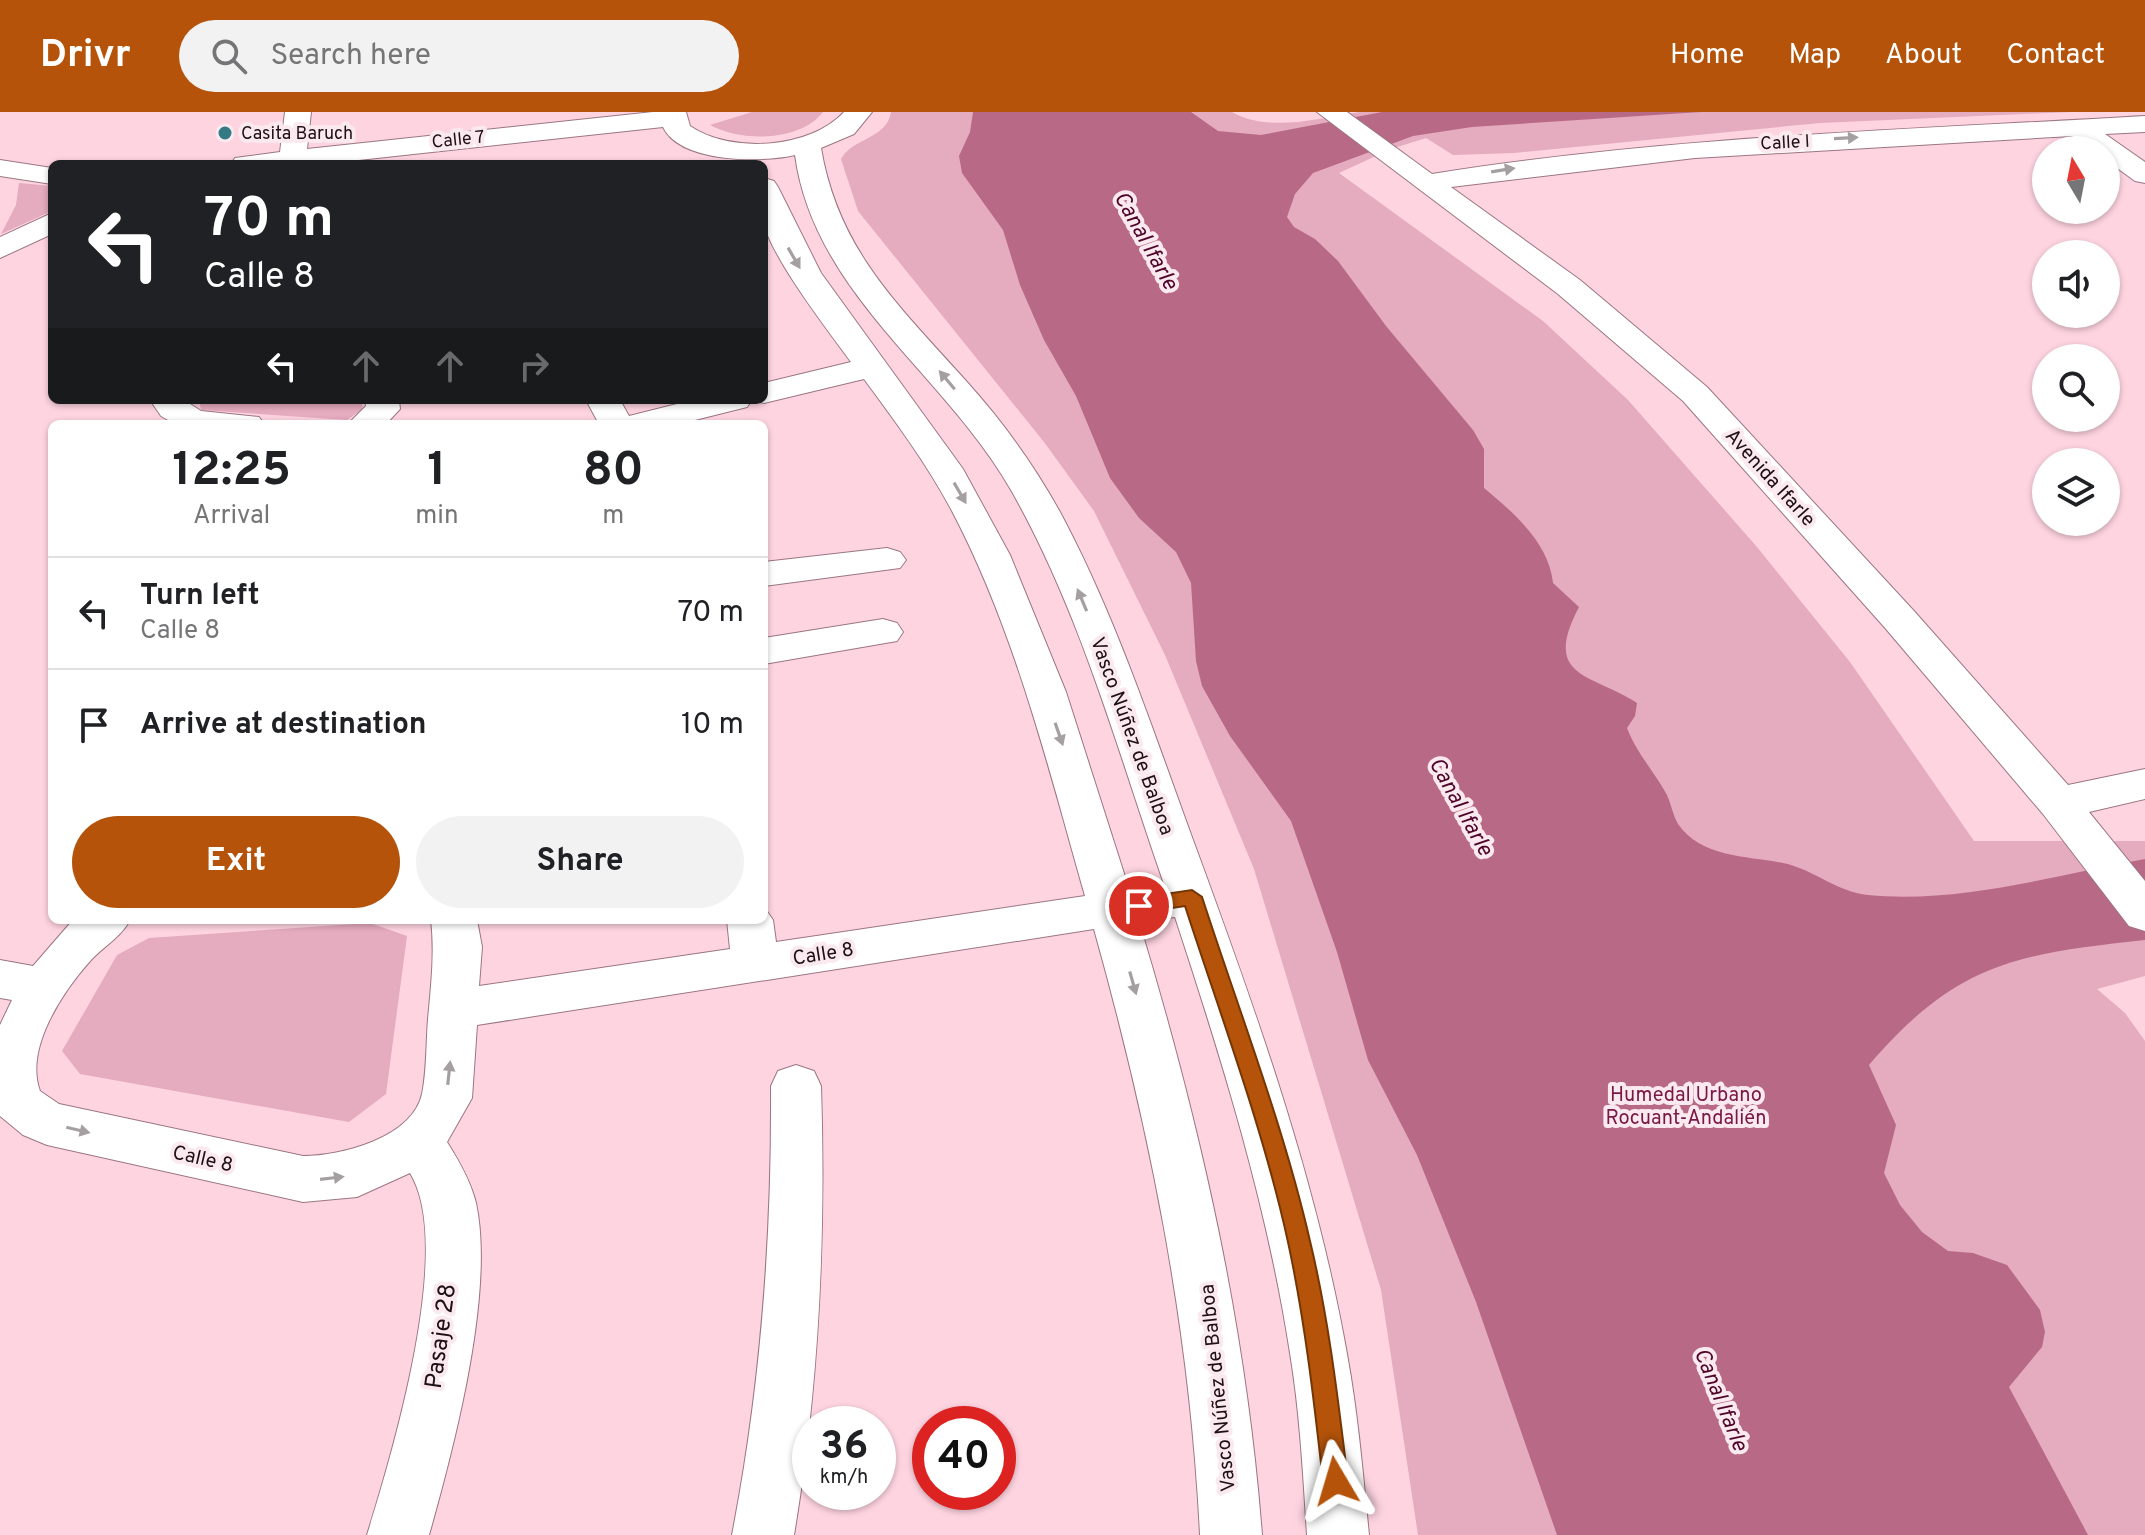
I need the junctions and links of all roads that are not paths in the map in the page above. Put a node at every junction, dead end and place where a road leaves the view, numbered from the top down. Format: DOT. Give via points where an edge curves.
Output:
graph roads {
  1 [pos="298,112"];
  2 [pos="859,112"];
  3 [pos="1332,114"];
  4 [pos="672,115"];
  5 [pos="2145,124"];
  6 [pos="2079,129"];
  7 [pos="807,145"];
  8 [pos="293,160"];
  9 [pos="301,160"];
  10 [pos="740,160"];
  11 [pos="768,162"];
  12 [pos="0,168"];
  13 [pos="48,175"];
  14 [pos="2145,175"];
  15 [pos="1426,183"];
  16 [pos="768,200"];
  17 [pos="48,224"];
  18 [pos="0,249"];
  19 [pos="872,367"];
  20 [pos="768,392"];
  21 [pos="170,404"];
  22 [pos="382,404"];
  23 [pos="719,404"];
  24 [pos="209,420"];
  25 [pos="371,420"];
  26 [pos="653,420"];
  27 [pos="887,560"];
  28 [pos="768,574"];
  29 [pos="883,632"];
  30 [pos="768,650"];
  31 [pos="2145,784"];
  32 [pos="2058,803"];
  33 [pos="1192,897"];
  34 [pos="1112,910"];
  35 [pos="2145,914"];
  36 [pos="102,924"];
  37 [pos="455,924"];
  38 [pos="753,942"];
  39 [pos="22,983"];
  40 [pos="455,1009"];
  41 [pos="796,1086"];
  42 [pos="417,1141"];
  43 [pos="398,1535"];
  44 [pos="763,1535"];
  45 [pos="1231,1535"];
  46 [pos="1338,1535"];
  1 -- 8 [label="street"];
  2 -- 7 [label="street" via="842,130"];
  3 -- 15 [label="street, Avenida Ifarle"];
  4 -- 9 [label="street, Calle 7"];
  4 -- 10 [label="street" via="679,131"];
  5 -- 6 [label="street, Calle I"];
  6 -- 14 [label="street"];
  15 -- 6 [label="street, Calle I, one-way" via="1681,149"];
  7 -- 11 [label="street"];
  33 -- 7 [label="street, Vasco Núñez de Balboa, one-way" via="1113,676 1053,535 983,422 850,262 816,194"];
  12 -- 13 [label="street"];
  15 -- 32 [label="street, Avenida Ifarle" via="1609,318 1695,394"];
  16 -- 19 [label="street, Vasco Núñez de Balboa, one-way" via="799,267"];
  17 -- 18 [label="street"];
  19 -- 20 [label="street"];
  19 -- 34 [label="street, Vasco Núñez de Balboa, one-way" via="948,473 998,569 1068,761"];
  21 -- 24 [label="street" via="190,418"];
  22 -- 25 [label="street"];
  23 -- 26 [label="street"];
  27 -- 28 [label="street"];
  29 -- 30 [label="street"];
  31 -- 32 [label="street"];
  32 -- 35 [label="street, Avenida Ifarle"];
  33 -- 34 [label="street, Calle 8"];
  33 -- 46 [label="street, Vasco Núñez de Balboa" via="1299,1240 1321,1351"];
  34 -- 38 [label="street, Calle 8"];
  34 -- 45 [label="street, Vasco Núñez de Balboa, one-way" via="1181,1160 1203,1265"];
  36 -- 39 [label="street, Calle 8"];
  37 -- 40 [label="street, Calle 8"];
  38 -- 40 [label="street, Calle 8"];
  39 -- 42 [label="street, Calle 8, one-way" via="10,1073 13,1093 26,1110 47,1123 303,1179 357,1174"];
  42 -- 40 [label="street, Calle 8, one-way" via="447,1098"];
  41 -- 44 [label="street" via="798,1264 791,1360"];
  42 -- 43 [label="street, Pasaje 28" via="443,1182 452,1216 451,1252 444,1329"];
}
